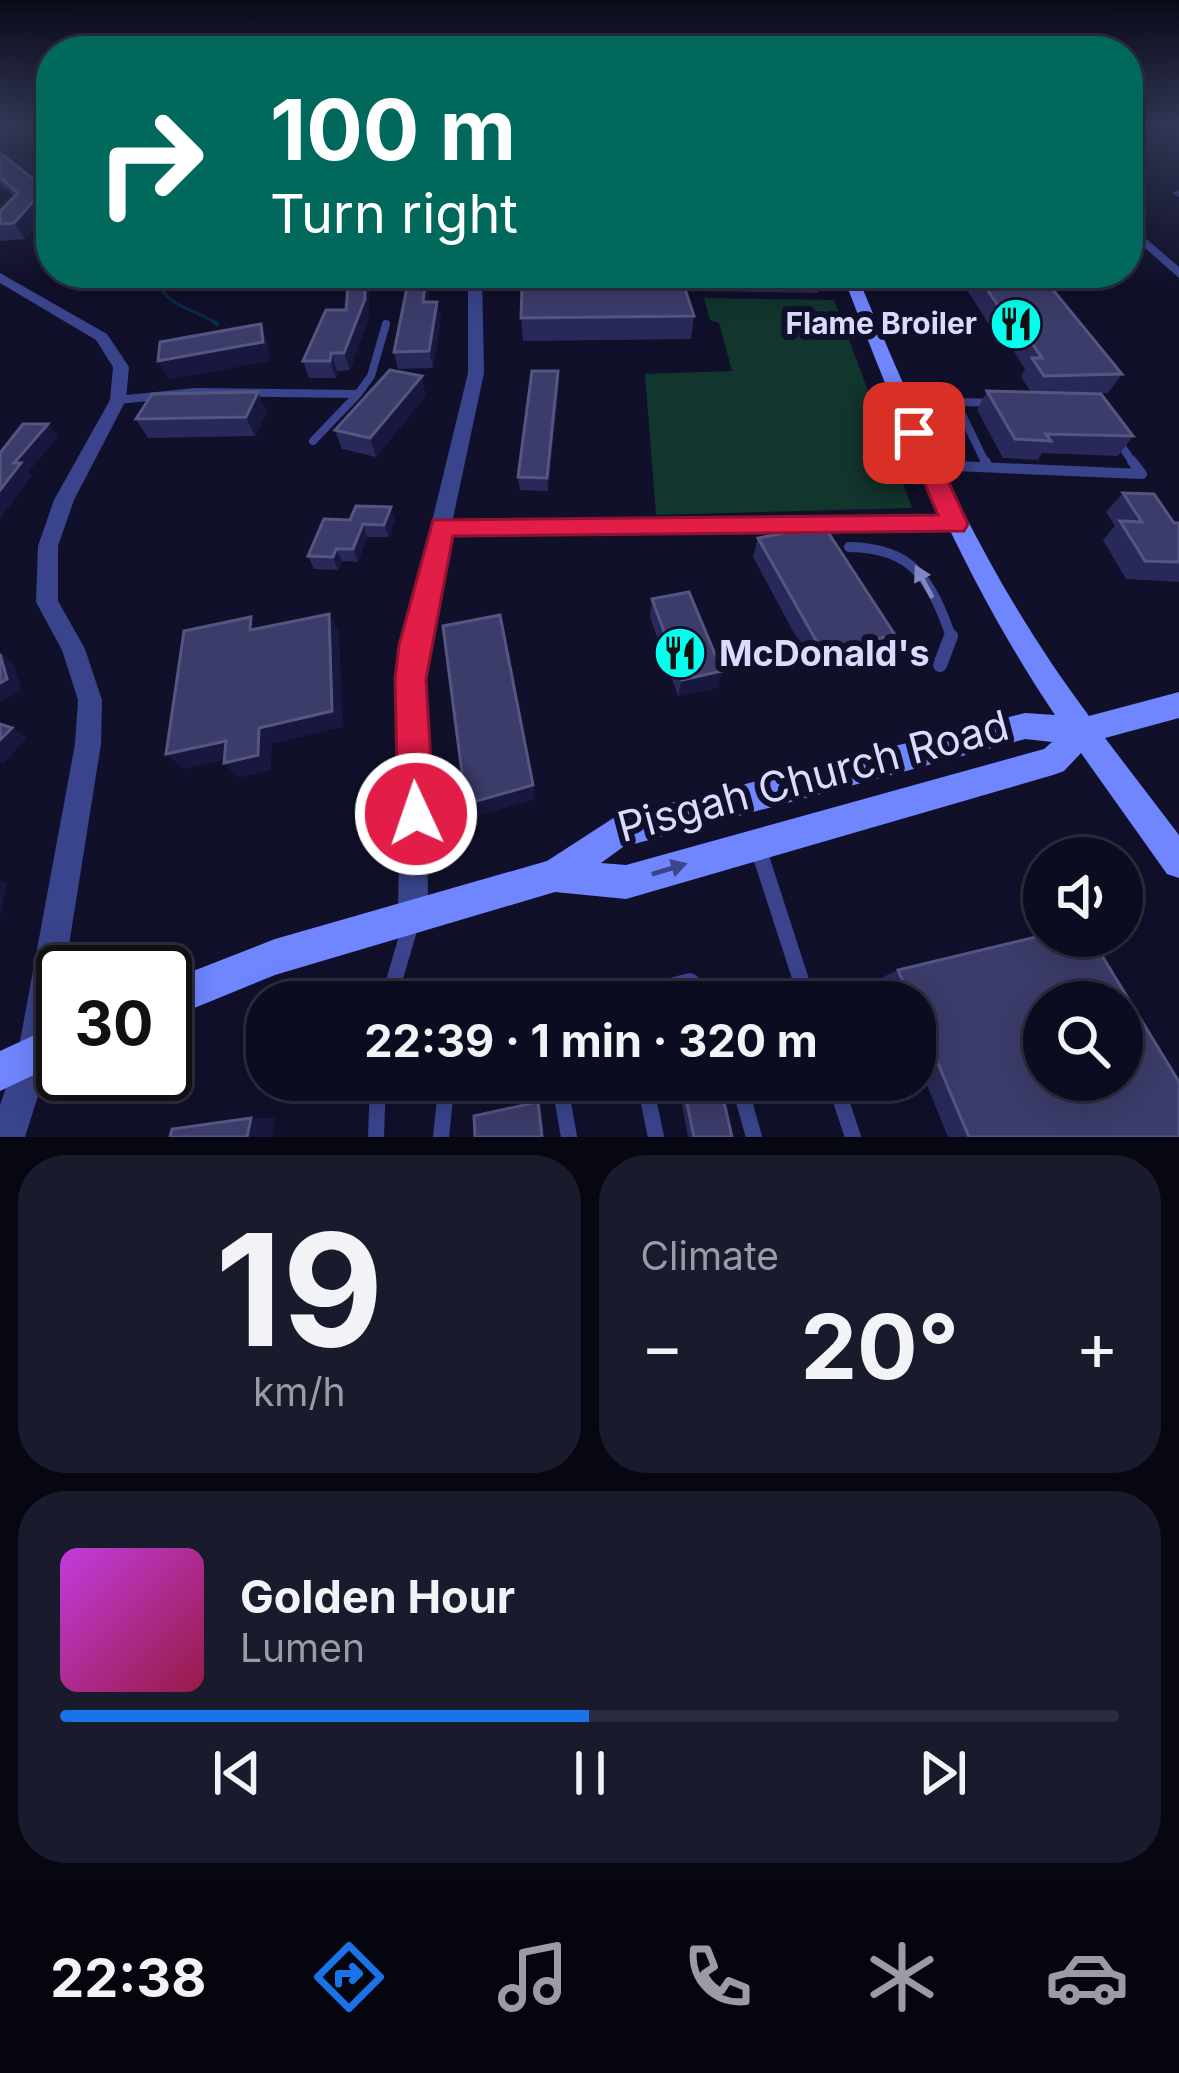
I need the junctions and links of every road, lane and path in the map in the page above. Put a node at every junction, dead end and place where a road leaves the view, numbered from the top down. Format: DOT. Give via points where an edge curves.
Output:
graph roads {
  1 [pos="1143,241"];
  2 [pos="1179,274"];
  3 [pos="0,277"];
  4 [pos="475,288"];
  5 [pos="855,288"];
  6 [pos="386,324"];
  7 [pos="358,394"];
  8 [pos="118,400"];
  9 [pos="901,400"];
  10 [pos="956,402"];
  11 [pos="1002,403"];
  12 [pos="1105,422"];
  13 [pos="313,441"];
  14 [pos="928,465"];
  15 [pos="988,467"];
  16 [pos="955,524"];
  17 [pos="889,525"];
  18 [pos="442,526"];
  19 [pos="849,547"];
  20 [pos="892,547"];
  21 [pos="940,665"];
  22 [pos="1179,705"];
  23 [pos="1083,731"];
  24 [pos="756,843"];
  25 [pos="1179,862"];
  26 [pos="555,875"];
  27 [pos="413,914"];
  28 [pos="62,945"];
  29 [pos="394,981"];
  30 [pos="801,981"];
  31 [pos="192,990"];
  32 [pos="36,1053"];
  33 [pos="0,1071"];
  34 [pos="36,1076"];
  35 [pos="377,1101"];
  36 [pos="445,1101"];
  37 [pos="563,1101"];
  38 [pos="648,1101"];
  39 [pos="744,1101"];
  40 [pos="841,1101"];
  41 [pos="8,1137"];
  42 [pos="376,1137"];
  43 [pos="441,1137"];
  44 [pos="569,1137"];
  45 [pos="656,1137"];
  46 [pos="754,1137"];
  47 [pos="853,1137"];
  1 -- 2 [label="street"];
  3 -- 8 [label="street" via="112,347 121,368"];
  4 -- 18 [label="street" via="476,373"];
  5 -- 9 [label="main road"];
  6 -- 7 [label="lane"];
  7 -- 8 [label="lane" via="195,392"];
  7 -- 13 [label="lane"];
  8 -- 28 [label="street" via="48,546 47,602 90,700"];
  9 -- 10 [label="lane"];
  9 -- 14 [label="main road"];
  10 -- 11 [label="lane"];
  10 -- 15 [label="lane"];
  12 -- 15 [label="lane" via="1142,474"];
  14 -- 15 [label="lane"];
  14 -- 16 [label="main road"];
  16 -- 17 [label="lane"];
  16 -- 23 [label="main road"];
  17 -- 18 [label="lane"];
  17 -- 20 [label="lane"];
  18 -- 27 [label="street" via="410,679"];
  19 -- 20 [label="lane"];
  21 -- 20 [label="lane, one-way" via="950,632 911,560"];
  22 -- 23 [label="main road, Pisgah Church Road"];
  23 -- 24 [label="main road, Pisgah Church Road" via="1053,761"];
  23 -- 25 [label="main road"];
  23 -- 26 [label="main road, Pisgah Church Road" via="1025,726 615,833"];
  26 -- 24 [label="main road, Pisgah Church Road, one-way" via="626,882"];
  24 -- 30 [label="lane"];
  26 -- 27 [label="main road, Pisgah Church Road"];
  27 -- 29 [label="lane"];
  27 -- 31 [label="main road, Pisgah Church Road"];
  32 -- 33 [label="main road"];
  34 -- 41 [label="street"];
  35 -- 42 [label="lane"];
  36 -- 43 [label="lane"];
  37 -- 44 [label="lane"];
  38 -- 45 [label="lane"];
  39 -- 46 [label="lane"];
  40 -- 47 [label="lane"];
}
